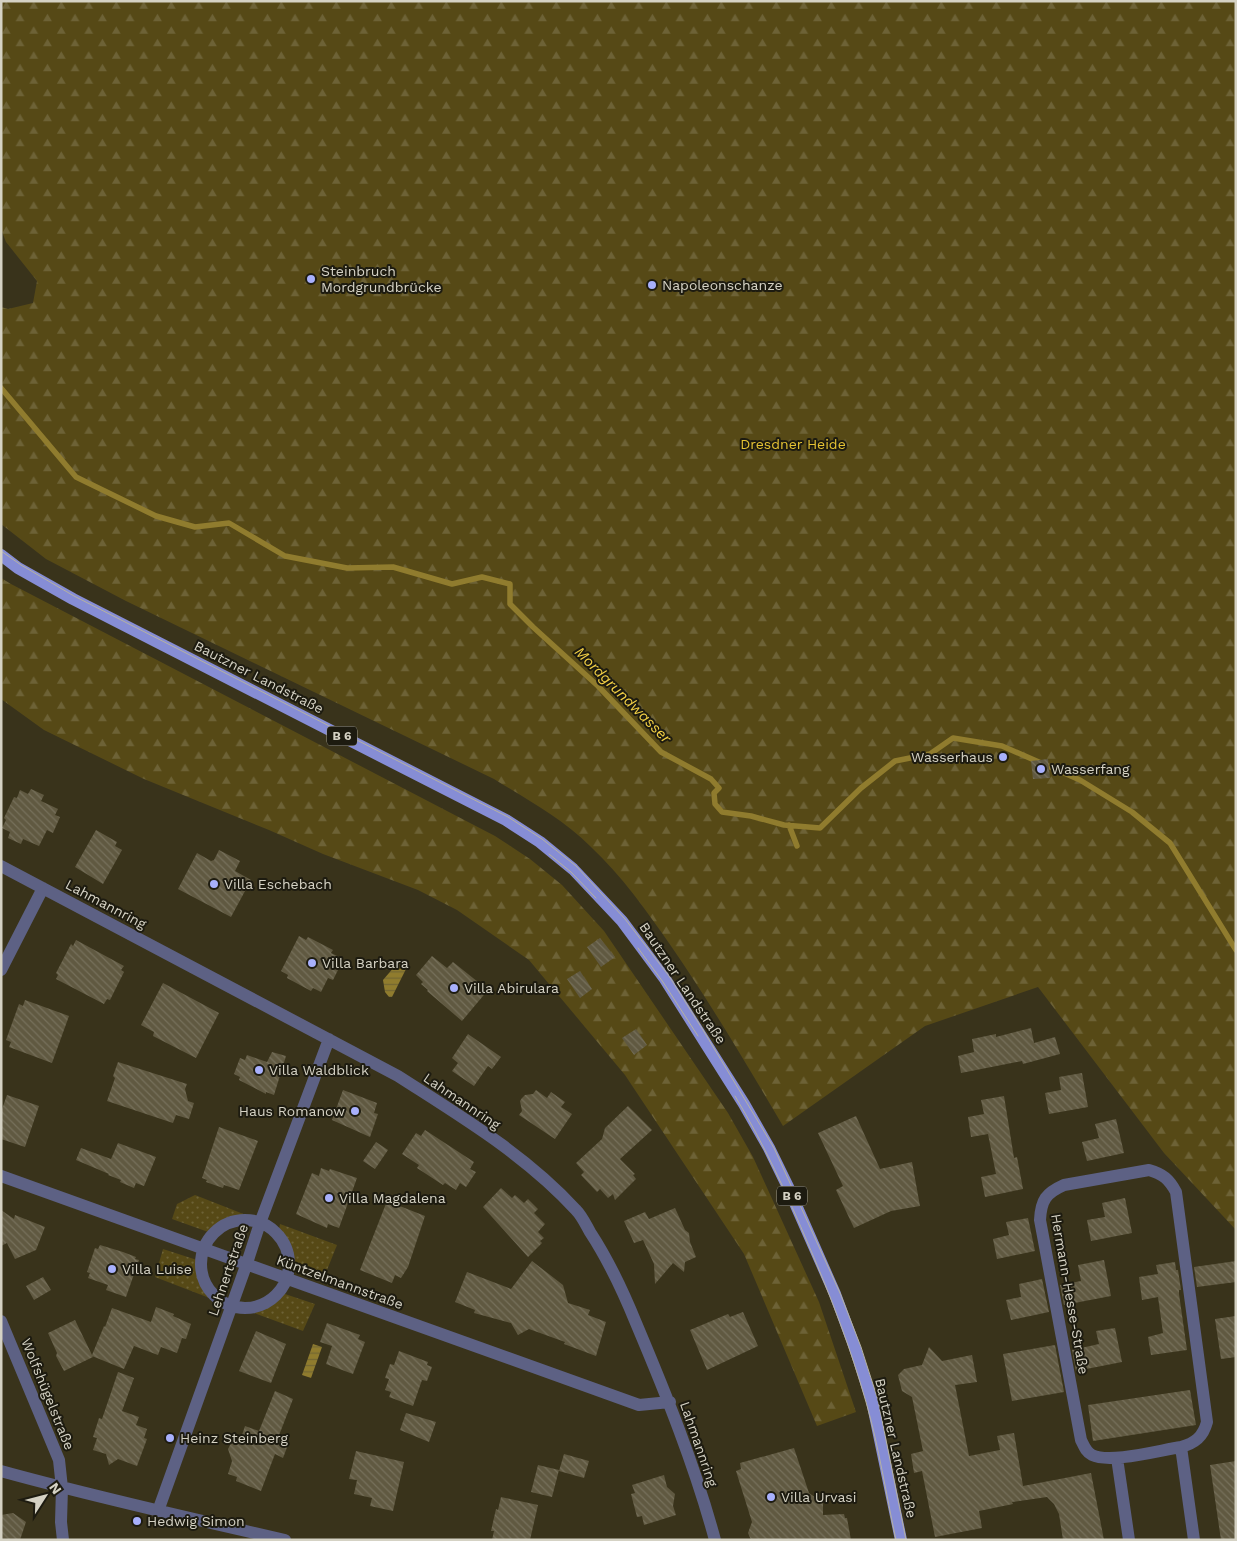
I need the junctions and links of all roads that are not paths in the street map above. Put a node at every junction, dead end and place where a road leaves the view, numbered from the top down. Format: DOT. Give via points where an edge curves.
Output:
graph roads {
  1 [pos="1,555"];
  2 [pos="1,866"];
  3 [pos="43,888"];
  4 [pos="1,970"];
  5 [pos="328,1039"];
  6 [pos="1,1176"];
  7 [pos="260,1223"];
  8 [pos="204,1247"];
  9 [pos="247,1263"];
  10 [pos="287,1279"];
  11 [pos="232,1306"];
  12 [pos="1,1321"];
  13 [pos="670,1402"];
  14 [pos="1180,1447"];
  15 [pos="1117,1458"];
  16 [pos="1,1471"];
  17 [pos="62,1488"];
  18 [pos="158,1511"];
  19 [pos="63,1540"];
  20 [pos="285,1540"];
  21 [pos="715,1540"];
  22 [pos="901,1540"];
  23 [pos="1129,1540"];
  24 [pos="1194,1540"];
  1 -- 22 [label="main road, Bautzner Landstraße / B 6" via="72,599 506,820 540,842 597,893 665,979 744,1104 788,1186 835,1294 861,1366 872,1402"];
  2 -- 3 [label="street, Lahmannring"];
  3 -- 4 [label="street"];
  3 -- 5 [label="street, Lahmannring"];
  5 -- 7 [label="street, Lehnertstraße"];
  5 -- 13 [label="street, Lahmannring" via="398,1076 461,1116 527,1163 578,1212 624,1294"];
  6 -- 8 [label="street, Küntzelmannstraße"];
  7 -- 8 [label="street" via="247,1220 221,1227"];
  7 -- 9 [label="street, Lehnertstraße"];
  7 -- 10 [label="street" via="279,1236 285,1246 289,1268"];
  8 -- 9 [label="street, Küntzelmannstraße"];
  8 -- 11 [label="street" via="201,1262 209,1289 219,1300"];
  9 -- 10 [label="street, Küntzelmannstraße"];
  9 -- 11 [label="street, Lehnertstraße"];
  10 -- 11 [label="street" via="278,1294 264,1304 248,1308"];
  10 -- 13 [label="street, Küntzelmannstraße" via="638,1405"];
  11 -- 18 [label="street, Lehnertstraße"];
  12 -- 17 [label="street, Wolfshügelstraße" via="59,1460"];
  13 -- 21 [label="street, Lahmannring"];
  14 -- 15 [label="street, Hermann-Hesse-Straße"];
  14 -- 15 [label="street, Hermann-Hesse-Straße" via="1199,1438 1207,1422 1176,1192 1170,1180 1149,1170 1064,1186 1053,1190 1040,1207 1081,1440 1092,1455"];
  14 -- 24 [label="street"];
  15 -- 23 [label="street"];
  16 -- 17 [label="street"];
  17 -- 18 [label="street"];
  17 -- 19 [label="street, Wolfshügelstraße"];
  18 -- 20 [label="street"];
}
